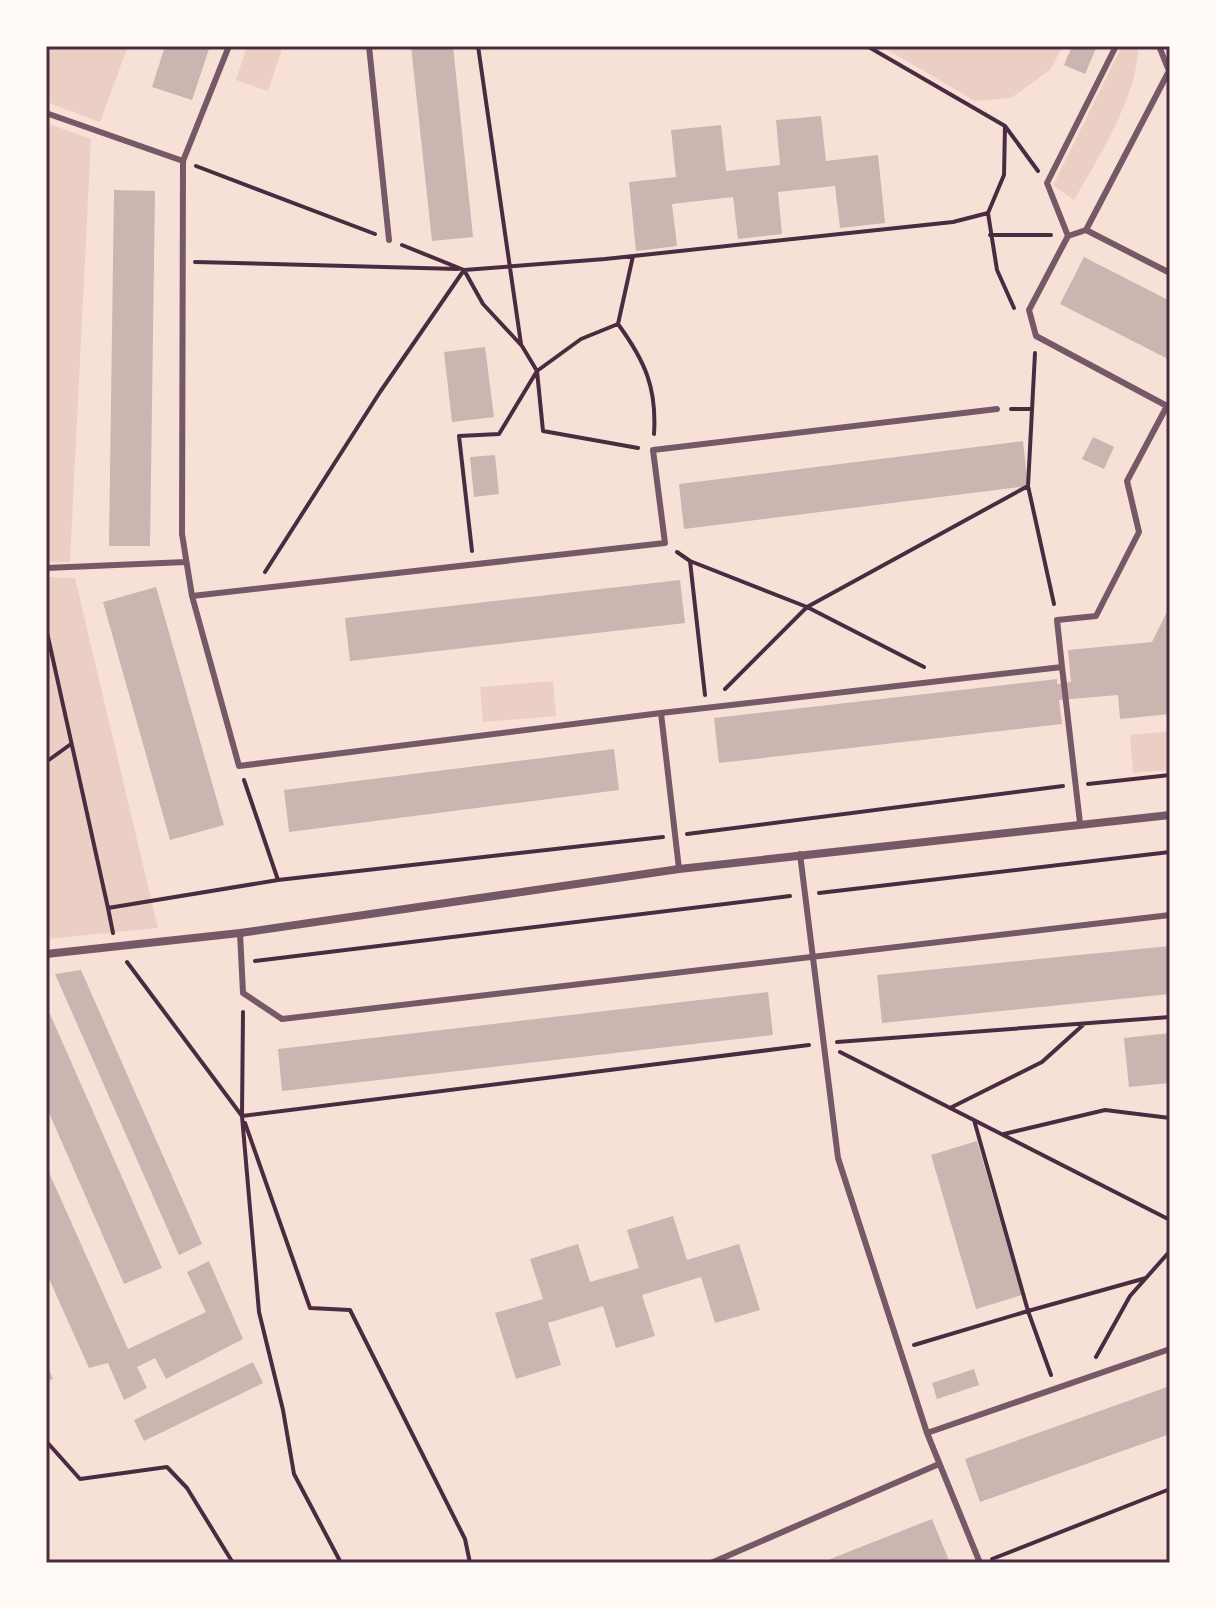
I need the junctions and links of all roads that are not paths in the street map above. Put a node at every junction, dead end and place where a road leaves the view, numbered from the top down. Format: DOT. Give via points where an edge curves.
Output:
graph roads {
  1 [pos="229,46"];
  2 [pos="369,46"];
  3 [pos="1116,46"];
  4 [pos="1159,46"];
  5 [pos="46,113"];
  6 [pos="183,161"];
  7 [pos="1086,230"];
  8 [pos="1068,236"];
  9 [pos="389,240"];
  10 [pos="1170,273"];
  11 [pos="997,409"];
  12 [pos="186,562"];
  13 [pos="46,568"];
  14 [pos="192,596"];
  15 [pos="1062,667"];
  16 [pos="661,713"];
  17 [pos="1170,815"];
  18 [pos="1080,823"];
  19 [pos="800,854"];
  20 [pos="679,869"];
  21 [pos="1170,915"];
  22 [pos="240,933"];
  23 [pos="46,954"];
  24 [pos="814,957"];
  25 [pos="1170,1349"];
  26 [pos="927,1433"];
  27 [pos="939,1464"];
  28 [pos="711,1563"];
  29 [pos="981,1563"];
  1 -- 6 [label="lane"];
  2 -- 9 [label="lane"];
  3 -- 8 [label="lane" via="1047,183"];
  4 -- 7 [label="lane" via="1169,71"];
  5 -- 6 [label="lane"];
  6 -- 12 [label="lane"];
  7 -- 8 [label="lane"];
  7 -- 10 [label="lane"];
  8 -- 15 [label="lane" via="1029,310 1036,336 1167,406 1127,481 1139,532 1125,560 1096,616 1057,620"];
  11 -- 14 [label="lane" via="653,450 665,543"];
  12 -- 13 [label="lane"];
  12 -- 14 [label="lane"];
  14 -- 16 [label="lane" via="239,766"];
  15 -- 16 [label="lane"];
  15 -- 18 [label="lane"];
  16 -- 20 [label="lane"];
  17 -- 18 [label="street"];
  18 -- 19 [label="street"];
  19 -- 20 [label="street"];
  19 -- 24 [label="lane"];
  20 -- 22 [label="street"];
  21 -- 24 [label="lane"];
  22 -- 23 [label="street"];
  22 -- 24 [label="lane" via="243,993 282,1019"];
  24 -- 26 [label="lane" via="838,1158"];
  25 -- 26 [label="lane"];
  26 -- 27 [label="lane"];
  27 -- 28 [label="lane"];
  27 -- 29 [label="lane"];
}
